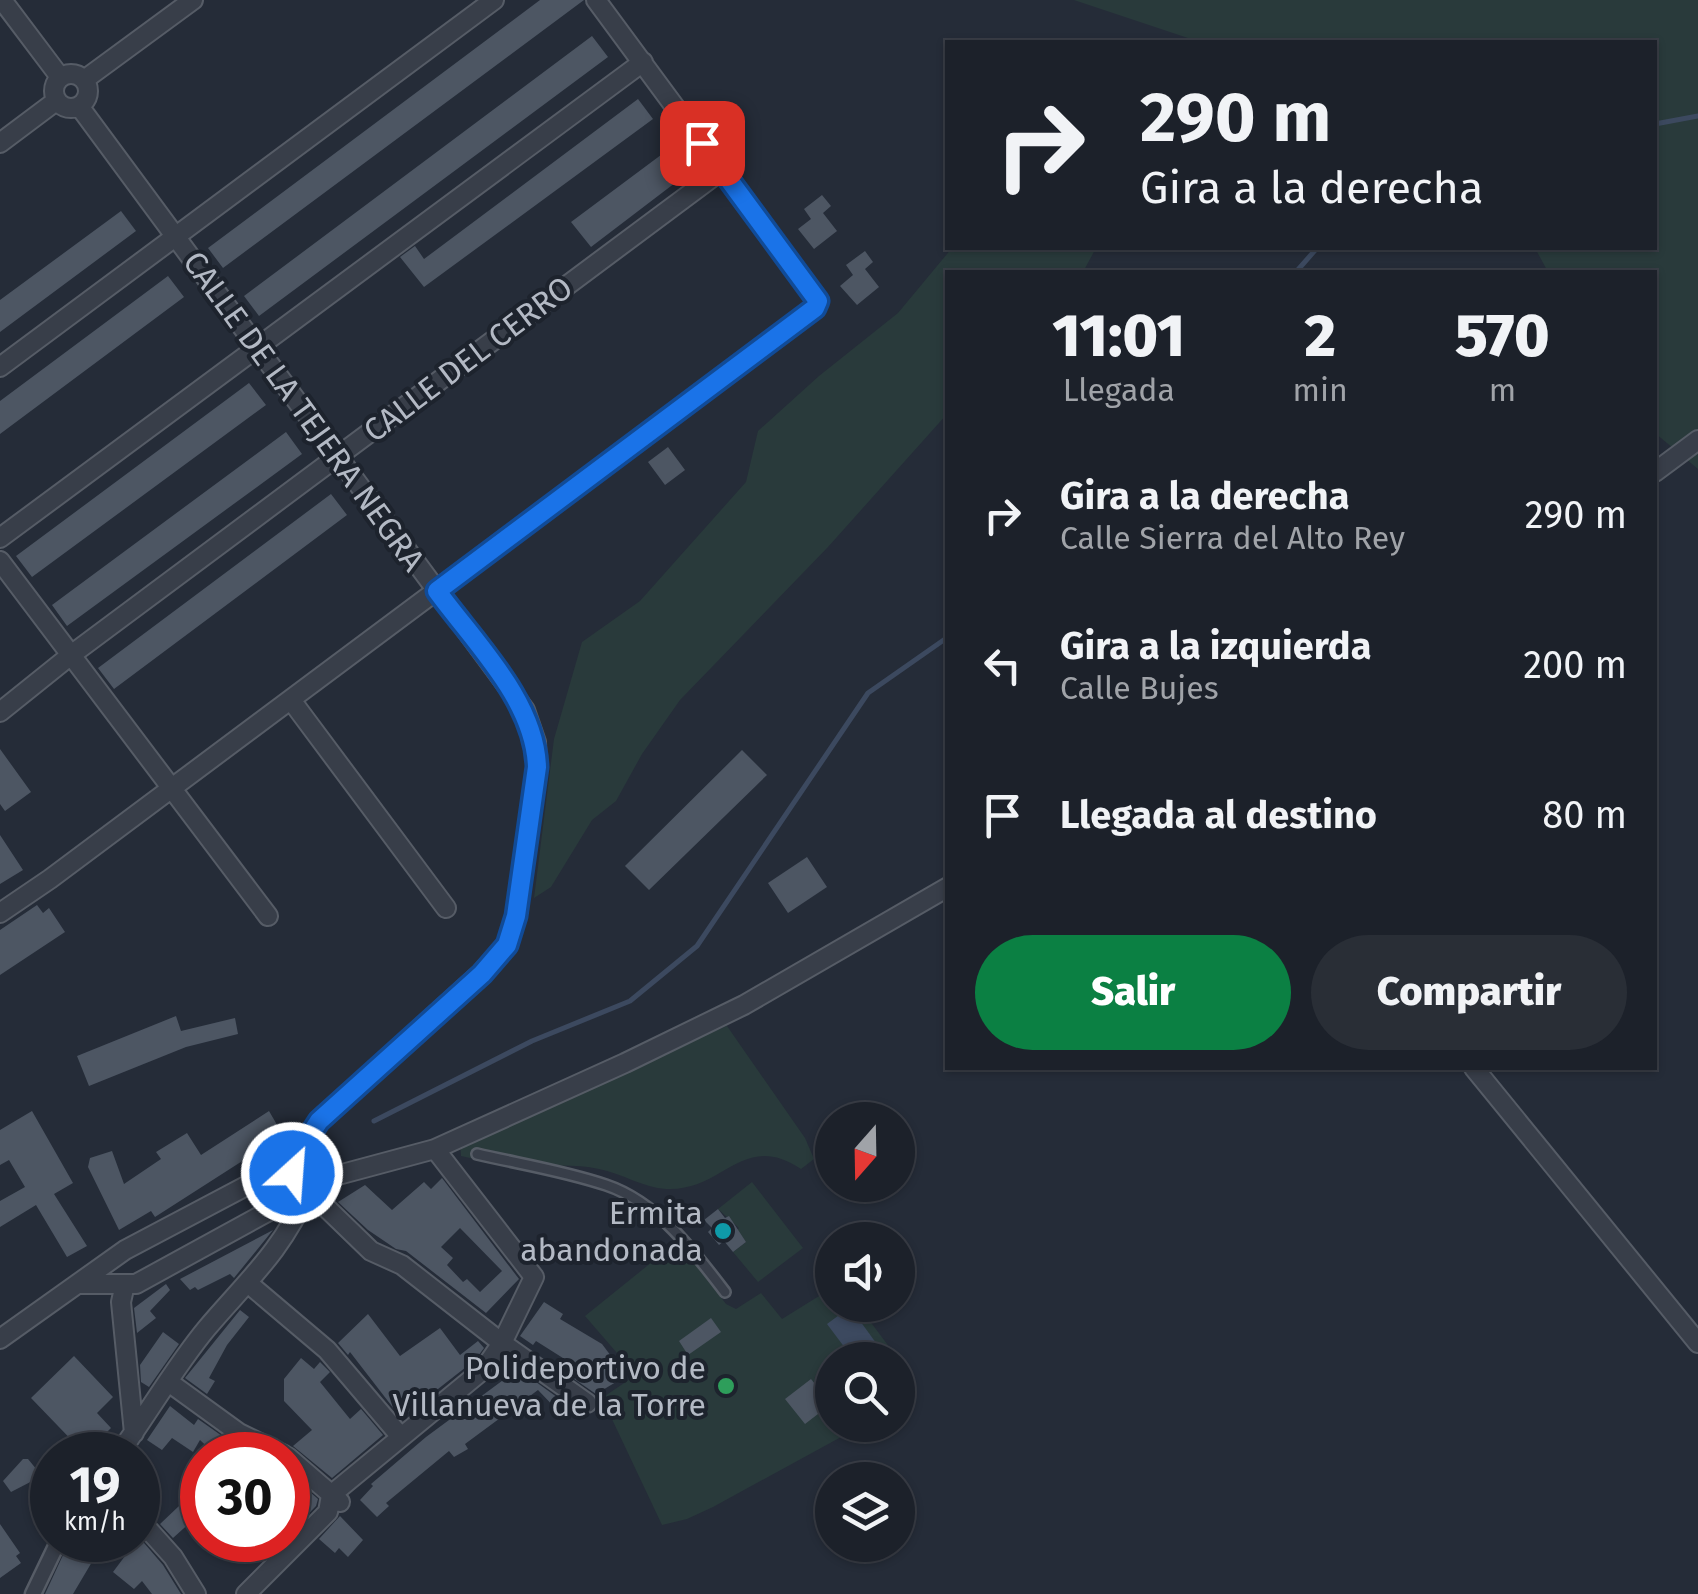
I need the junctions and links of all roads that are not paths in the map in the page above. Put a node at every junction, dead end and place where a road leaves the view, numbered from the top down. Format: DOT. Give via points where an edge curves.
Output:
graph roads {
  1 [pos="2,0"];
  2 [pos="193,0"];
  3 [pos="494,0"];
  4 [pos="596,0"];
  5 [pos="642,62"];
  6 [pos="60,77"];
  7 [pos="84,80"];
  8 [pos="56,101"];
  9 [pos="80,106"];
  10 [pos="0,143"];
  11 [pos="722,170"];
  12 [pos="176,238"];
  13 [pos="258,348"];
  14 [pos="0,366"];
  15 [pos="1697,442"];
  16 [pos="338,456"];
  17 [pos="1657,471"];
  18 [pos="0,538"];
  19 [pos="0,561"];
  20 [pos="437,591"];
  21 [pos="71,655"];
  22 [pos="290,700"];
  23 [pos="0,712"];
  24 [pos="171,788"];
  25 [pos="945,889"];
  26 [pos="446,908"];
  27 [pos="0,913"];
  28 [pos="268,916"];
  29 [pos="1476,1070"];
  30 [pos="460,1136"];
  31 [pos="434,1148"];
  32 [pos="297,1169"];
  33 [pos="309,1189"];
  34 [pos="126,1250"];
  35 [pos="80,1284"];
  36 [pos="131,1284"];
  37 [pos="249,1284"];
  38 [pos="725,1292"];
  39 [pos="0,1339"];
  40 [pos="502,1343"];
  41 [pos="1698,1343"];
  42 [pos="170,1383"];
  43 [pos="586,1403"];
  44 [pos="134,1432"];
  45 [pos="135,1432"];
  46 [pos="237,1432"];
  47 [pos="402,1437"];
  48 [pos="310,1476"];
  49 [pos="336,1498"];
  50 [pos="160,1543"];
  51 [pos="48,1562"];
  52 [pos="33,1594"];
  53 [pos="196,1594"];
  54 [pos="246,1594"];
  1 -- 6 [label="street"];
  2 -- 7 [label="street"];
  3 -- 12 [label="street"];
  4 -- 5 [label="street"];
  5 -- 11 [label="street"];
  5 -- 13 [label="street"];
  6 -- 7 [label="street" via="70,73"];
  6 -- 8 [label="street"];
  7 -- 9 [label="street" via="88,91"];
  8 -- 9 [label="street"];
  8 -- 10 [label="street"];
  9 -- 12 [label="street, CALLE DE LA TEJERA NEGRA"];
  11 -- 16 [label="street, CALLE DEL CERRO"];
  11 -- 20 [label="street" via="818,301 810,313"];
  12 -- 13 [label="street, CALLE DE LA TEJERA NEGRA"];
  12 -- 14 [label="street"];
  13 -- 16 [label="street, CALLE DE LA TEJERA NEGRA"];
  13 -- 18 [label="street"];
  15 -- 17 [label="street"];
  16 -- 20 [label="street, CALLE DE LA TEJERA NEGRA"];
  16 -- 21 [label="street, CALLE DEL CERRO"];
  19 -- 21 [label="street"];
  20 -- 22 [label="street"];
  20 -- 32 [label="street, CALLE DE LA TEJERA NEGRA" via="525,710 536,742 516,916 507,945 482,974 319,1121"];
  21 -- 23 [label="street, CALLE DEL CERRO"];
  21 -- 24 [label="street"];
  22 -- 24 [label="street"];
  22 -- 26 [label="street"];
  24 -- 27 [label="street"];
  24 -- 28 [label="street"];
  25 -- 30 [label="street" via="744,1006"];
  29 -- 41 [label="street"];
  30 -- 31 [label="street"];
  30 -- 38 [label="lane" via="481,1158 609,1185 691,1246"];
  31 -- 33 [label="street"];
  31 -- 40 [label="street" via="534,1277"];
  32 -- 33 [label="street" via="312,1170"];
  32 -- 34 [label="street" via="263,1177"];
  33 -- 36 [label="street"];
  33 -- 37 [label="street" via="295,1222"];
  33 -- 40 [label="street" via="371,1251 402,1265"];
  34 -- 35 [label="street"];
  34 -- 36 [label="street"];
  35 -- 36 [label="street"];
  35 -- 39 [label="street"];
  36 -- 44 [label="street" via="121,1302"];
  37 -- 42 [label="street" via="206,1329"];
  37 -- 47 [label="street" via="328,1350"];
  40 -- 43 [label="street"];
  40 -- 47 [label="street" via="484,1369"];
  42 -- 45 [label="street"];
  42 -- 46 [label="street"];
  47 -- 49 [label="street"];
  48 -- 49 [label="street"];
  49 -- 54 [label="street"];
  50 -- 53 [label="street"];
  51 -- 52 [label="street"];
}
